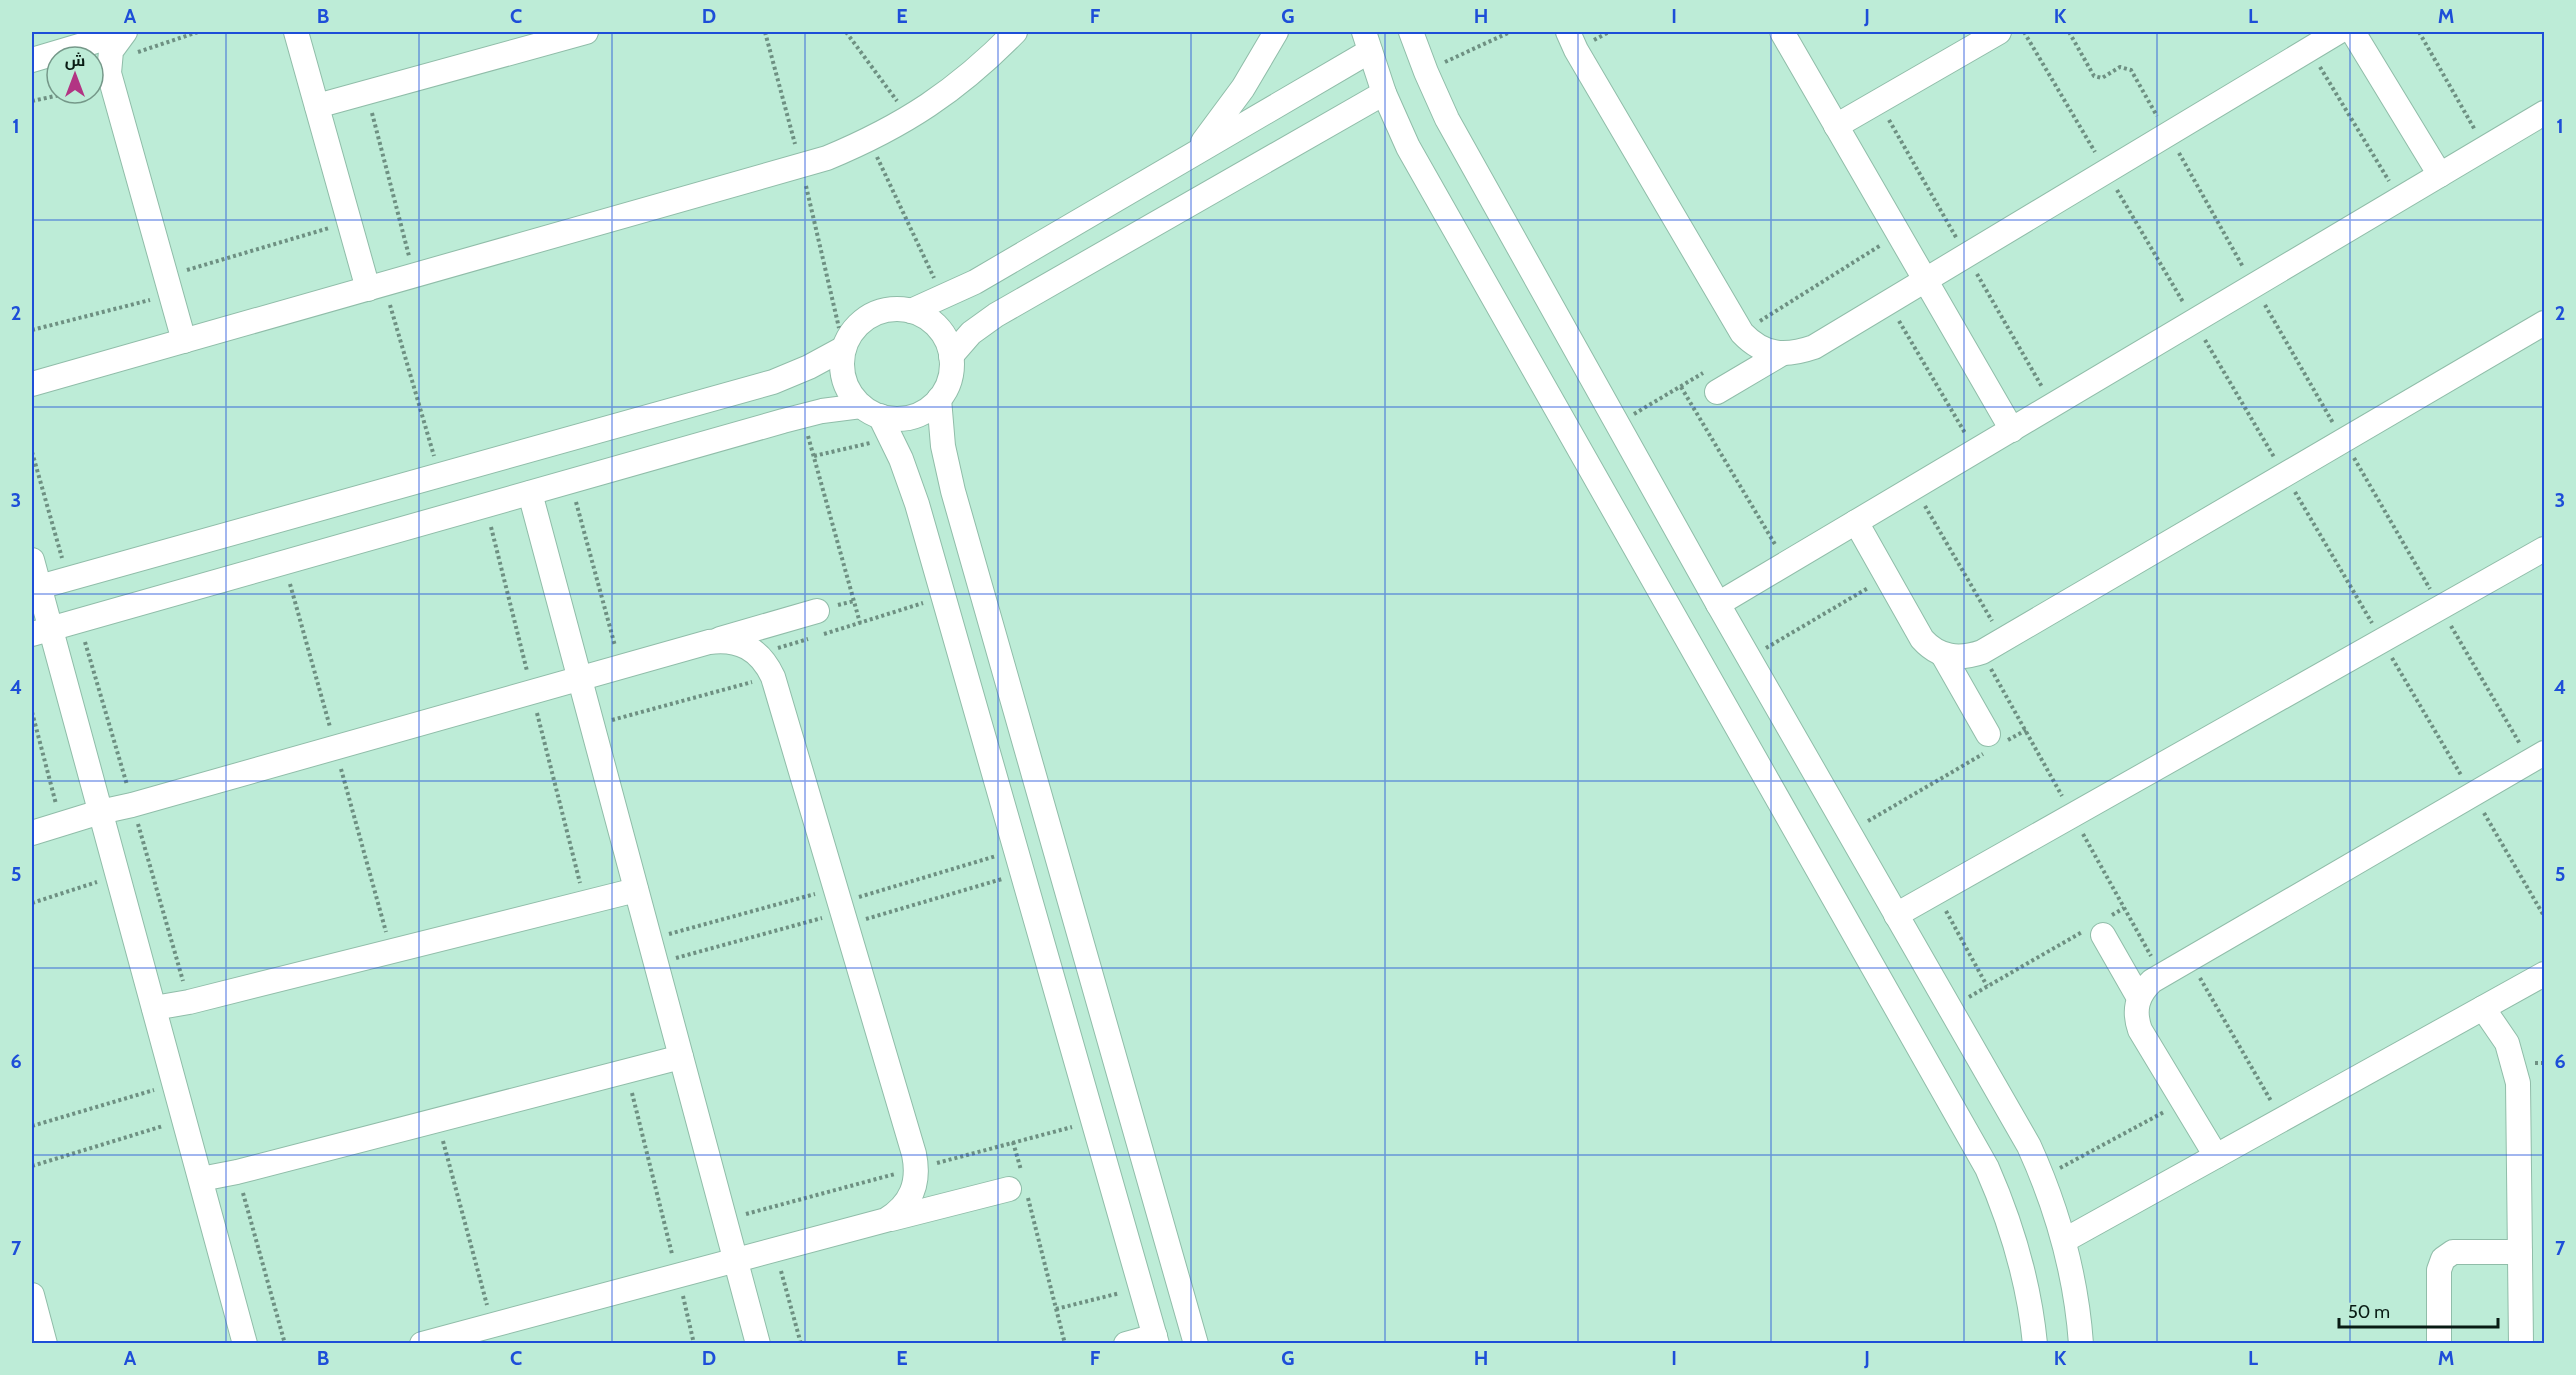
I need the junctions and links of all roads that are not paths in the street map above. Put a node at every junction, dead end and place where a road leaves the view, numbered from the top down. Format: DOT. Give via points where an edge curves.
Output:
graph roads {
  1 [pos="124,32"];
  2 [pos="296,32"];
  3 [pos="586,32"];
  4 [pos="1015,32"];
  5 [pos="1276,32"];
  6 [pos="1412,32"];
  7 [pos="1568,32"];
  8 [pos="1782,32"];
  9 [pos="1997,32"];
  10 [pos="2338,32"];
  11 [pos="2353,32"];
  12 [pos="1367,41"];
  13 [pos="32,60"];
  14 [pos="1384,93"];
  15 [pos="317,106"];
  16 [pos="2544,113"];
  17 [pos="1836,126"];
  18 [pos="1192,154"];
  19 [pos="2440,176"];
  20 [pos="1925,280"];
  21 [pos="376,286"];
  22 [pos="911,311"];
  23 [pos="2544,323"];
  24 [pos="184,341"];
  25 [pos="844,348"];
  26 [pos="1783,353"];
  27 [pos="951,356"];
  28 [pos="1714,380"];
  29 [pos="32,384"];
  30 [pos="939,399"];
  31 [pos="877,420"];
  32 [pos="2012,430"];
  33 [pos="530,493"];
  34 [pos="1857,522"];
  35 [pos="2544,549"];
  36 [pos="32,560"];
  37 [pos="35,588"];
  38 [pos="1718,604"];
  39 [pos="817,611"];
  40 [pos="41,631"];
  41 [pos="709,642"];
  42 [pos="1943,655"];
  43 [pos="580,678"];
  44 [pos="1994,743"];
  45 [pos="2537,757"];
  46 [pos="100,812"];
  47 [pos="32,833"];
  48 [pos="636,890"];
  49 [pos="1896,915"];
  50 [pos="2098,927"];
  51 [pos="2544,975"];
  52 [pos="2139,998"];
  53 [pos="154,1008"];
  54 [pos="2483,1008"];
  55 [pos="681,1057"];
  56 [pos="2216,1156"];
  57 [pos="201,1179"];
  58 [pos="1019,1187"];
  59 [pos="886,1221"];
  60 [pos="2065,1240"];
  61 [pos="2520,1252"];
  62 [pos="735,1260"];
  63 [pos="32,1295"];
  64 [pos="1156,1340"];
  65 [pos="45,1344"];
  66 [pos="245,1344"];
  67 [pos="422,1344"];
  68 [pos="758,1344"];
  69 [pos="1126,1344"];
  70 [pos="1196,1344"];
  71 [pos="2035,1344"];
  72 [pos="2080,1344"];
  73 [pos="2439,1344"];
  74 [pos="2521,1344"];
  1 -- 13 [label="street"];
  1 -- 24 [label="street" via="109,62 111,84"];
  2 -- 15 [label="street"];
  3 -- 15 [label="street"];
  4 -- 21 [label="street" via="965,79 910,119 827,158"];
  5 -- 18 [label="street" via="1243,88"];
  6 -- 38 [label="street" via="1447,119"];
  7 -- 26 [label="street" via="1742,333 1767,351"];
  8 -- 17 [label="street"];
  9 -- 17 [label="street"];
  10 -- 20 [label="street"];
  11 -- 19 [label="street"];
  12 -- 14 [label="street"];
  12 -- 18 [label="street"];
  14 -- 27 [label="street" via="990,319"];
  14 -- 71 [label="street" via="1408,147 1987,1168 2020,1259"];
  15 -- 21 [label="street" via="349,223"];
  16 -- 19 [label="street"];
  17 -- 20 [label="street"];
  18 -- 22 [label="street" via="975,282"];
  19 -- 32 [label="street"];
  20 -- 26 [label="street" via="1814,346"];
  20 -- 32 [label="street"];
  21 -- 24 [label="street"];
  22 -- 25 [label="street" via="876,313 856,327"];
  22 -- 27 [label="street" via="938,328"];
  23 -- 42 [label="street" via="1982,652 1970,656"];
  24 -- 29 [label="street"];
  25 -- 31 [label="street" via="842,373 852,396"];
  25 -- 37 [label="street" via="773,382"];
  26 -- 28 [label="street"];
  27 -- 30 [label="street" via="950,379"];
  30 -- 31 [label="street" via="906,418"];
  30 -- 70 [label="street" via="943,446 953,491"];
  31 -- 33 [label="street" via="802,415"];
  31 -- 64 [label="street" via="914,493"];
  32 -- 34 [label="street"];
  33 -- 40 [label="street"];
  33 -- 43 [label="street"];
  34 -- 38 [label="street"];
  34 -- 42 [label="street" via="1922,639"];
  35 -- 49 [label="street"];
  36 -- 37 [label="street"];
  37 -- 40 [label="street"];
  38 -- 49 [label="street"];
  39 -- 41 [label="street"];
  40 -- 46 [label="street"];
  41 -- 43 [label="street"];
  41 -- 59 [label="street" via="735,642 759,655 773,677 917,1168 906,1204"];
  42 -- 44 [label="street"];
  43 -- 46 [label="street"];
  43 -- 48 [label="street"];
  45 -- 52 [label="street" via="2161,975 2144,988"];
  46 -- 47 [label="street"];
  46 -- 53 [label="street"];
  48 -- 53 [label="street"];
  48 -- 55 [label="street"];
  49 -- 60 [label="street" via="2029,1146"];
  50 -- 52 [label="street"];
  51 -- 54 [label="street"];
  52 -- 56 [label="street" via="2140,1030"];
  53 -- 57 [label="street"];
  54 -- 56 [label="street"];
  54 -- 61 [label="street" via="2507,1043 2518,1083"];
  55 -- 57 [label="street"];
  55 -- 62 [label="street"];
  56 -- 60 [label="street"];
  57 -- 66 [label="street"];
  58 -- 59 [label="street"];
  59 -- 62 [label="street"];
  60 -- 72 [label="street" via="2076,1294"];
  61 -- 73 [label="street" via="2452,1252 2443,1259 2439,1270"];
  61 -- 74 [label="street"];
  62 -- 67 [label="street"];
  62 -- 68 [label="street"];
  63 -- 65 [label="street"];
  64 -- 69 [label="street"];
}
